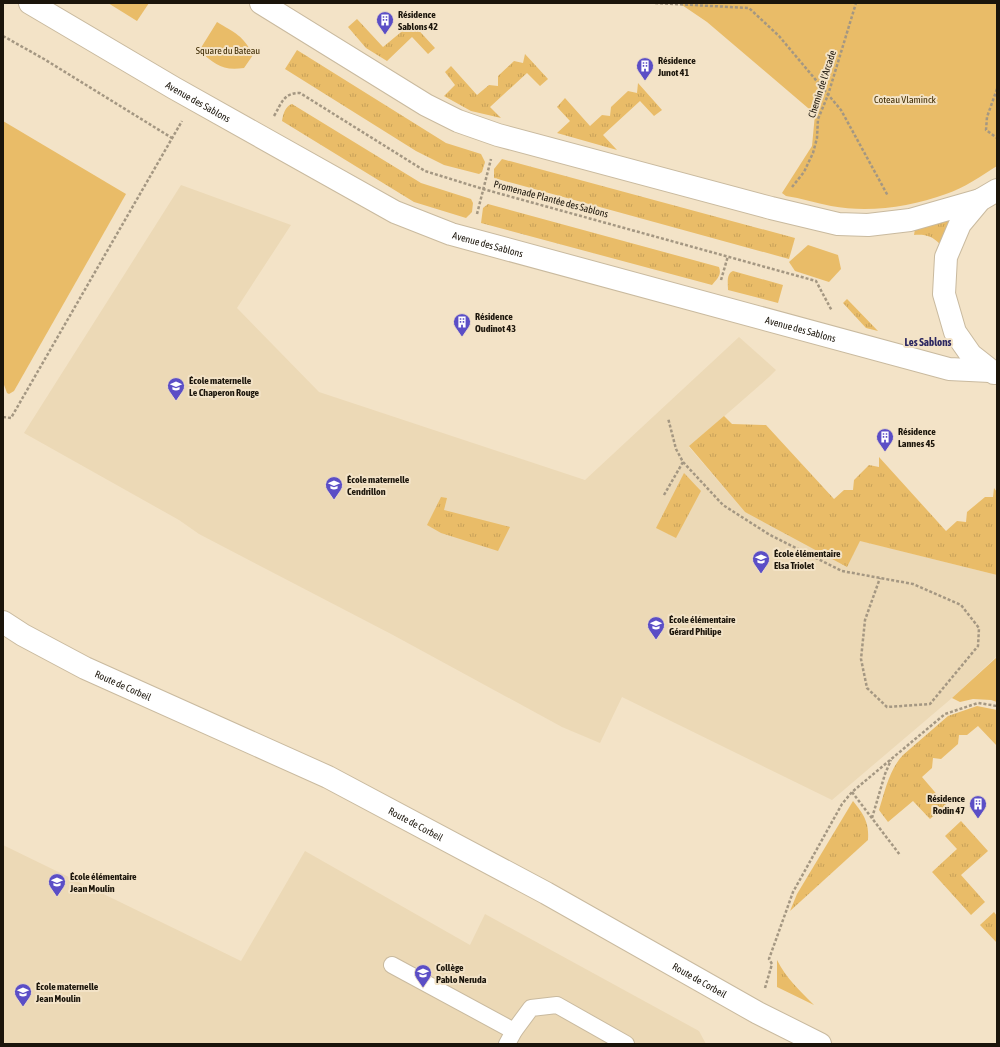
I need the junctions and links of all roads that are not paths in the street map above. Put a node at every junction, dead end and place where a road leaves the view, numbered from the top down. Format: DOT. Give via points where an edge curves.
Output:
graph roads {
  1 [pos="30,3"];
  2 [pos="262,3"];
  3 [pos="989,195"];
  4 [pos="994,373"];
  5 [pos="3,622"];
  6 [pos="392,965"];
  7 [pos="511,1038"];
  8 [pos="797,1039"];
  9 [pos="626,1044"];
  10 [pos="820,1044"];
  1 -- 4 [label="street, Avenue des Sablons" via="395,212 451,234 949,369"];
  2 -- 3 [label="street, Avenue des Sablons" via="426,105 458,121 498,135 782,211 838,224 868,225 910,220"];
  3 -- 4 [label="street, Avenue des Sablons" via="960,224 946,257 944,294 955,332 971,354"];
  5 -- 8 [label="street, Route de Corbeil" via="85,668 328,777 546,893 758,1013"];
  6 -- 7 [label="lane"];
  7 -- 9 [label="lane" via="531,1008 557,1005"];
  8 -- 10 [label="street, Route de Corbeil"];
}
